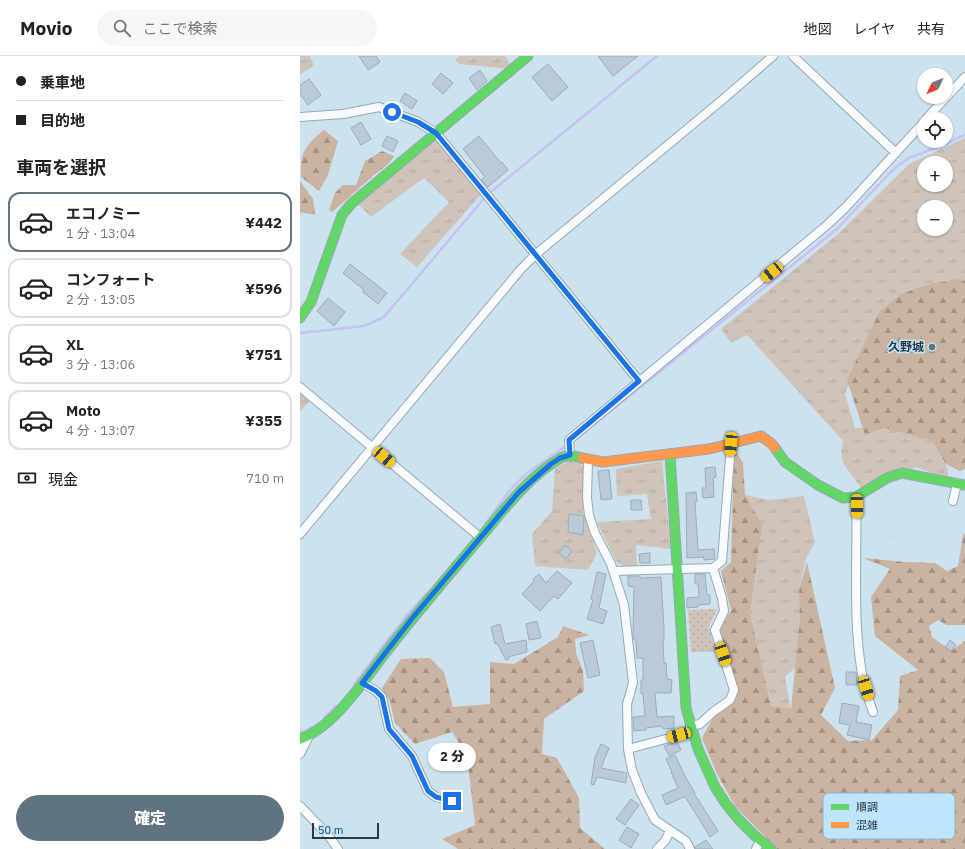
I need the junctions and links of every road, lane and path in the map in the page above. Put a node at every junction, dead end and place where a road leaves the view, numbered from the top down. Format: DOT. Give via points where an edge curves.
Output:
graph roads {
  1 [pos="528,56"];
  2 [pos="773,56"];
  3 [pos="792,56"];
  4 [pos="965,77"];
  5 [pos="932,112"];
  6 [pos="300,117"];
  7 [pos="917,130"];
  8 [pos="436,133"];
  9 [pos="896,153"];
  10 [pos="536,254"];
  11 [pos="300,318"];
  12 [pos="639,381"];
  13 [pos="300,387"];
  14 [pos="731,444"];
  15 [pos="372,447"];
  16 [pos="670,454"];
  17 [pos="570,455"];
  18 [pos="588,460"];
  19 [pos="961,484"];
  20 [pos="856,497"];
  21 [pos="953,501"];
  22 [pos="857,515"];
  23 [pos="300,534"];
  24 [pos="892,537"];
  25 [pos="481,538"];
  26 [pos="922,540"];
  27 [pos="713,568"];
  28 [pos="678,569"];
  29 [pos="614,571"];
  30 [pos="362,683"];
  31 [pos="873,712"];
  32 [pos="691,729"];
  33 [pos="310,736"];
  34 [pos="300,739"];
  35 [pos="628,749"];
  36 [pos="300,754"];
  37 [pos="452,801"];
  38 [pos="300,806"];
  39 [pos="670,831"];
  40 [pos="758,845"];
  41 [pos="338,849"];
  42 [pos="657,849"];
  43 [pos="690,849"];
  44 [pos="771,849"];
  1 -- 8 [label="street"];
  2 -- 10 [label="street"];
  3 -- 9 [label="street"];
  4 -- 5 [label="street"];
  6 -- 8 [label="street" via="343,114 379,107 418,122"];
  7 -- 9 [label="street"];
  8 -- 10 [label="street"];
  8 -- 11 [label="street" via="351,204 342,215 311,302"];
  9 -- 12 [label="street" via="827,225"];
  10 -- 12 [label="street"];
  10 -- 15 [label="street"];
  12 -- 17 [label="street" via="569,440"];
  13 -- 15 [label="street"];
  14 -- 16 [label="street"];
  14 -- 20 [label="street" via="762,436 772,444 785,462 818,485 842,498"];
  14 -- 27 [label="street" via="722,561"];
  15 -- 23 [label="street"];
  15 -- 25 [label="street"];
  16 -- 18 [label="street" via="603,462"];
  16 -- 28 [label="street"];
  17 -- 18 [label="street"];
  17 -- 25 [label="street" via="560,458 542,471 519,492"];
  18 -- 29 [label="street" via="589,515 595,534"];
  19 -- 20 [label="street" via="902,473 887,478"];
  19 -- 21 [label="street"];
  20 -- 22 [label="street"];
  21 -- 24 [label="path" via="921,510 907,519"];
  22 -- 24 [label="path" via="876,530"];
  22 -- 31 [label="street" via="855,599 858,640 862,676"];
  24 -- 26 [label="path" via="911,536"];
  25 -- 30 [label="street" via="414,616"];
  27 -- 28 [label="street"];
  27 -- 32 [label="street" via="724,611 715,630 734,690 730,700"];
  28 -- 29 [label="street"];
  28 -- 32 [label="street" via="686,708"];
  29 -- 35 [label="street" via="624,605 633,683 627,704"];
  30 -- 33 [label="street" via="335,716"];
  30 -- 37 [label="street" via="382,697 389,729 412,756 428,791 436,797"];
  32 -- 35 [label="street"];
  32 -- 40 [label="street" via="714,785"];
  33 -- 34 [label="street"];
  33 -- 36 [label="street"];
  35 -- 39 [label="street" via="632,770 649,812"];
  38 -- 41 [label="street" via="328,834"];
  39 -- 42 [label="street"];
  39 -- 43 [label="street" via="686,841"];
  40 -- 44 [label="street"];
}
